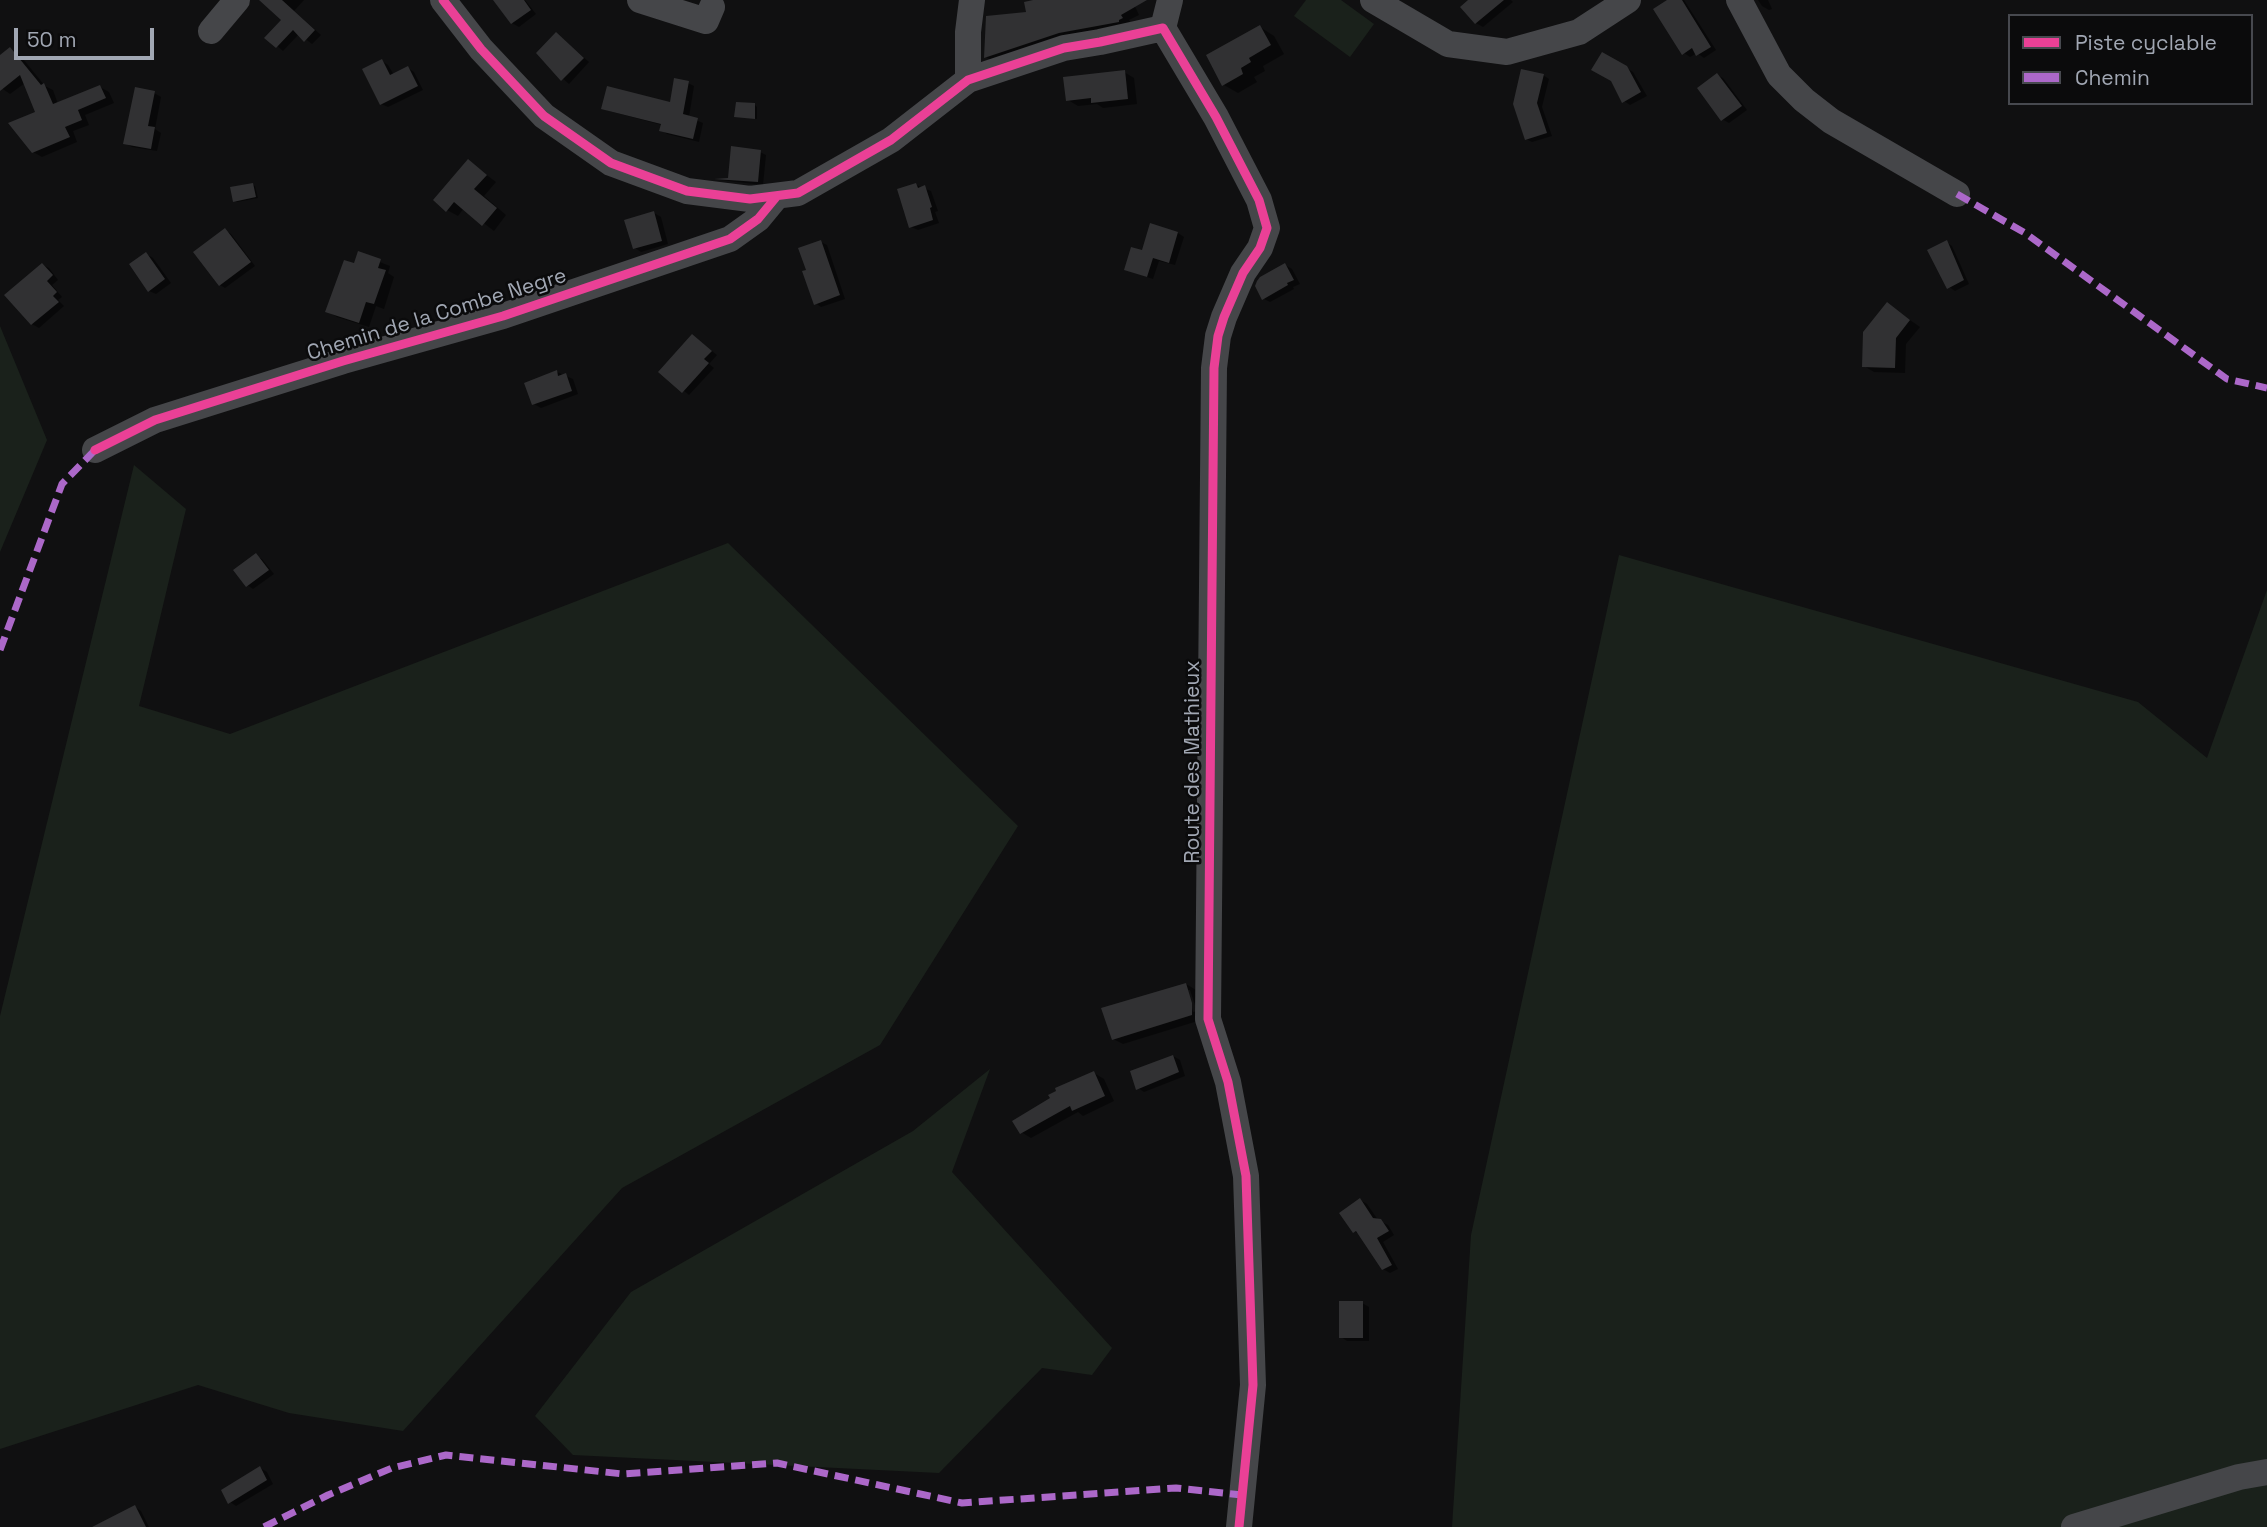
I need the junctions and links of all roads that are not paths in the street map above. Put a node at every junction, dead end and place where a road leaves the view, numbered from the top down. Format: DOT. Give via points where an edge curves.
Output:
graph roads {
  1 [pos="237,0"];
  2 [pos="443,0"];
  3 [pos="640,0"];
  4 [pos="972,0"];
  5 [pos="1170,0"];
  6 [pos="1373,0"];
  7 [pos="1628,0"];
  8 [pos="1739,0"];
  9 [pos="712,7"];
  10 [pos="1163,28"];
  11 [pos="211,31"];
  12 [pos="968,80"];
  13 [pos="1957,194"];
  14 [pos="777,196"];
  15 [pos="95,450"];
  16 [pos="2267,1472"];
  17 [pos="1239,1527"];
  18 [pos="2074,1527"];
  1 -- 11 [label="street"];
  2 -- 14 [label="street" via="544,116 611,163 687,191 750,199"];
  3 -- 9 [label="street" via="706,21"];
  4 -- 12 [label="street"];
  5 -- 10 [label="street"];
  6 -- 7 [label="street" via="1448,44 1507,52 1579,32"];
  8 -- 13 [label="street" via="1779,75 1804,100 1831,121"];
  10 -- 12 [label="street" via="1064,48"];
  10 -- 17 [label="street, Route des Mathieux" via="1253,188 1267,229 1224,317 1214,368 1208,1019 1228,1082 1246,1176 1253,1385"];
  12 -- 14 [label="street" via="891,140 798,193"];
  14 -- 15 [label="street, Chemin de la Combe Negre" via="758,219 730,239 503,316 155,419"];
  16 -- 18 [label="street"];
}
